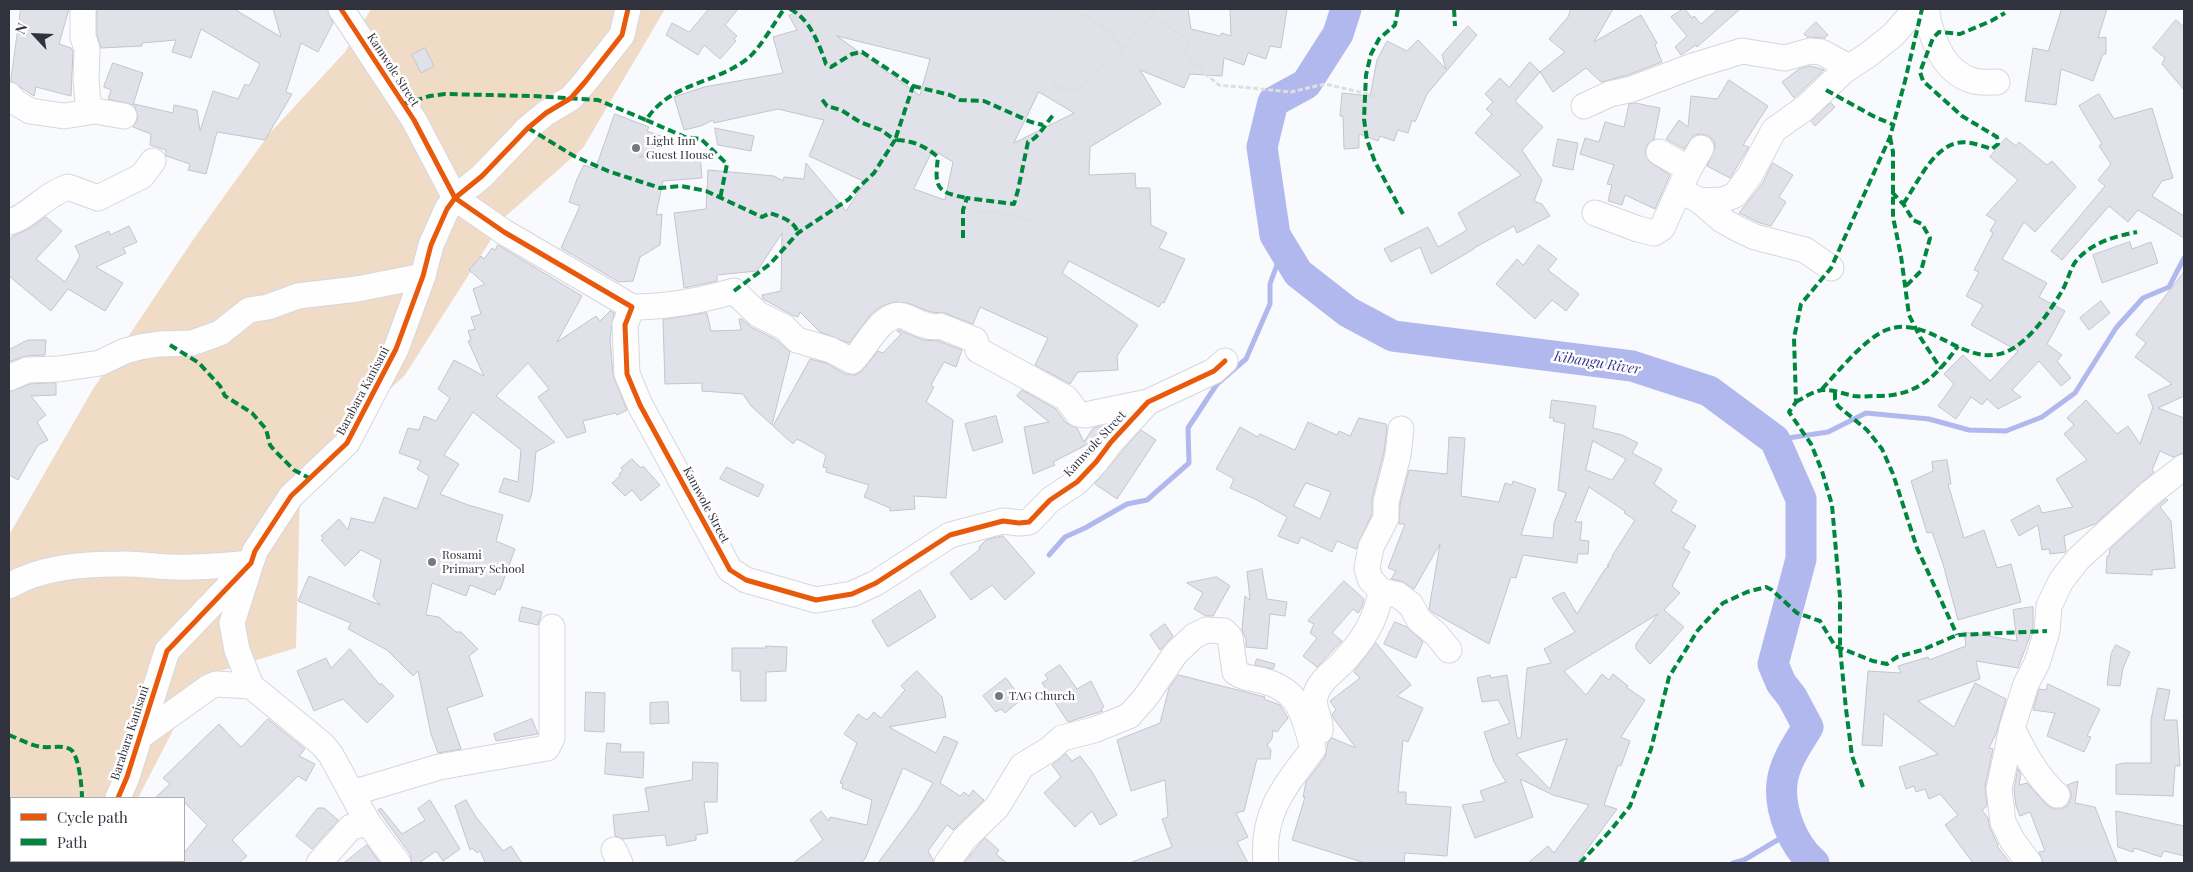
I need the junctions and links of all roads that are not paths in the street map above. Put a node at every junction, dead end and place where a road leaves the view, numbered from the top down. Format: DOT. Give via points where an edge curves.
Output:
graph roads {
  1 [pos="83,9"];
  2 [pos="341,9"];
  3 [pos="628,9"];
  4 [pos="1916,9"];
  5 [pos="1926,9"];
  6 [pos="1850,67"];
  7 [pos="1997,82"];
  8 [pos="9,95"];
  9 [pos="1584,106"];
  10 [pos="95,111"];
  11 [pos="124,116"];
  12 [pos="1659,152"];
  13 [pos="153,161"];
  14 [pos="1693,177"];
  15 [pos="456,198"];
  16 [pos="1595,213"];
  17 [pos="9,222"];
  18 [pos="1831,268"];
  19 [pos="423,276"];
  20 [pos="632,308"];
  21 [pos="1225,361"];
  22 [pos="9,378"];
  23 [pos="1148,402"];
  24 [pos="1400,429"];
  25 [pos="2184,467"];
  26 [pos="251,563"];
  27 [pos="9,586"];
  28 [pos="1381,591"];
  29 [pos="552,627"];
  30 [pos="1449,650"];
  31 [pos="251,686"];
  32 [pos="2012,728"];
  33 [pos="138,737"];
  34 [pos="1313,749"];
  35 [pos="352,793"];
  36 [pos="2057,795"];
  37 [pos="118,797"];
  38 [pos="368,823"];
  39 [pos="319,863"];
  40 [pos="398,863"];
  41 [pos="947,863"];
  42 [pos="1266,863"];
  43 [pos="2030,863"];
  1 -- 10 [label="street" via="88,103"];
  2 -- 15 [label="street, Kamwole Street" via="414,120"];
  3 -- 15 [label="street, Barabara Kanisani" via="622,35 585,82 570,98 536,121"];
  4 -- 6 [label="street" via="1892,35"];
  5 -- 7 [label="street" via="1941,55 1960,75 1974,81"];
  6 -- 9 [label="street" via="1821,52 1810,51 1785,58 1742,51 1610,94"];
  6 -- 14 [label="street" via="1806,108 1774,130 1750,175 1734,195 1723,200"];
  8 -- 10 [label="street" via="30,111 64,116"];
  10 -- 11 [label="street"];
  12 -- 14 [label="street"];
  13 -- 17 [label="street" via="142,176 98,198 68,187 58,190"];
  14 -- 16 [label="street" via="1662,228 1654,233"];
  14 -- 18 [label="street" via="1722,220 1755,237 1806,250"];
  15 -- 19 [label="street, Barabara Kanisani" via="431,245"];
  15 -- 20 [label="street, Kamwole Street" via="504,232"];
  19 -- 22 [label="street" via="298,296 249,310 220,333 192,343 160,344 125,351 100,363 27,370"];
  19 -- 26 [label="street, Barabara Kanisani" via="396,349 347,443 292,496 254,551"];
  20 -- 23 [label="street" via="660,307 734,291 758,314 784,327 797,340 831,350 852,361 881,325 895,316 903,316 975,340 978,350 1066,398 1078,414"];
  20 -- 23 [label="street, Kamwole Street" via="625,326 627,374 640,406 730,570 746,580 816,600 852,594 876,583 950,534 1003,521 1029,522 1050,500 1077,482"];
  21 -- 23 [label="street, Kamwole Street" via="1214,371"];
  24 -- 28 [label="street" via="1386,518 1371,547 1367,568 1370,579"];
  25 -- 32 [label="street" via="2105,533 2061,581 2049,606 2047,631 2037,664 2026,684"];
  26 -- 27 [label="street" via="174,567 86,566 50,570"];
  26 -- 31 [label="street" via="232,623 237,650"];
  26 -- 33 [label="street, Barabara Kanisani" via="167,651"];
  28 -- 30 [label="street" via="1398,595 1412,605 1419,620"];
  28 -- 34 [label="street" via="1378,611 1372,623 1318,688 1315,706 1320,726"];
  29 -- 35 [label="street" via="552,738 547,748 439,768"];
  31 -- 33 [label="street" via="216,684 209,687"];
  31 -- 35 [label="street" via="323,745"];
  32 -- 36 [label="street" via="2035,771"];
  32 -- 43 [label="street" via="1999,789 2001,811 2012,840"];
  33 -- 37 [label="street, Barabara Kanisani"];
  34 -- 41 [label="street" via="1302,712 1290,694 1278,686 1235,672 1230,637 1224,631 1206,630 1194,636 1176,653 1129,716 1062,738 1022,766 997,808 964,839"];
  34 -- 42 [label="street" via="1283,788 1270,815 1264,836"];
  35 -- 38 [label="street"];
  38 -- 39 [label="street" via="351,826"];
  38 -- 40 [label="street"];
}
